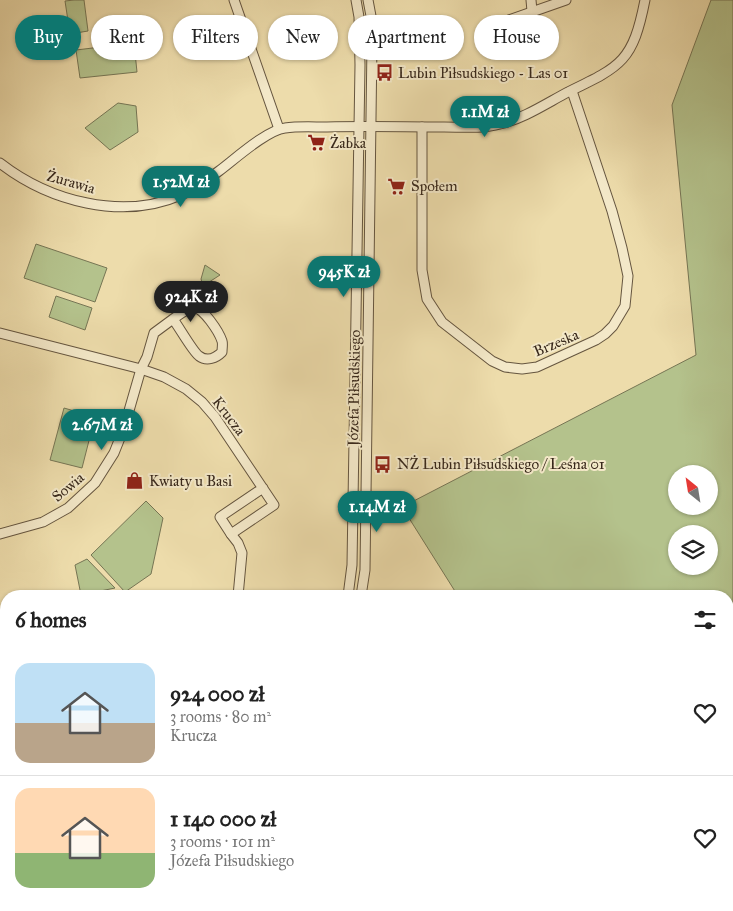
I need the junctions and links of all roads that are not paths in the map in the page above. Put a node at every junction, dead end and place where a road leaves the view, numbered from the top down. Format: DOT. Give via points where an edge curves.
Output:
graph roads {
  1 [pos="234,0"];
  2 [pos="356,0"];
  3 [pos="368,0"];
  4 [pos="531,0"];
  5 [pos="566,0"];
  6 [pos="645,0"];
  7 [pos="532,11"];
  8 [pos="522,15"];
  9 [pos="572,91"];
  10 [pos="360,126"];
  11 [pos="370,126"];
  12 [pos="422,127"];
  13 [pos="280,129"];
  14 [pos="0,163"];
  15 [pos="173,319"];
  16 [pos="0,333"];
  17 [pos="141,369"];
  18 [pos="263,488"];
  19 [pos="0,534"];
  20 [pos="231,534"];
  21 [pos="239,590"];
  22 [pos="349,590"];
  23 [pos="361,590"];
  1 -- 13 [label="street"];
  2 -- 10 [label="street, Józefa Piłsudskiego" via="360,42"];
  3 -- 11 [label="street, Józefa Piłsudskiego" via="372,43"];
  4 -- 7 [label="street"];
  5 -- 7 [label="street"];
  6 -- 9 [label="street, Żurawia" via="636,36 623,60"];
  7 -- 8 [label="street"];
  9 -- 12 [label="street, Żurawia" via="499,125"];
  9 -- 12 [label="street, Brzeska" via="622,248 628,276 625,306 613,326 601,337 537,367 522,369 492,361 442,322 427,299 422,270"];
  10 -- 11 [label="street, Żurawia"];
  10 -- 13 [label="street, Żurawia"];
  10 -- 22 [label="street, Józefa Piłsudskiego" via="352,565"];
  11 -- 12 [label="street, Żurawia"];
  11 -- 23 [label="street, Józefa Piłsudskiego" via="365,570"];
  13 -- 14 [label="street, Żurawia" via="181,196 134,206 100,205 49,192"];
  15 -- 15 [label="street" via="189,309 196,307 202,310 223,343 222,352 216,358 199,356"];
  15 -- 17 [label="street" via="154,333"];
  16 -- 17 [label="street, Krucza"];
  17 -- 18 [label="street, Krucza" via="164,377 202,402"];
  17 -- 19 [label="street, Sowia" via="114,453 95,483 68,508 43,522"];
  18 -- 20 [label="street, Krucza" via="274,505"];
  18 -- 20 [label="street" via="220,517"];
  20 -- 21 [label="street" via="242,553"];
}
